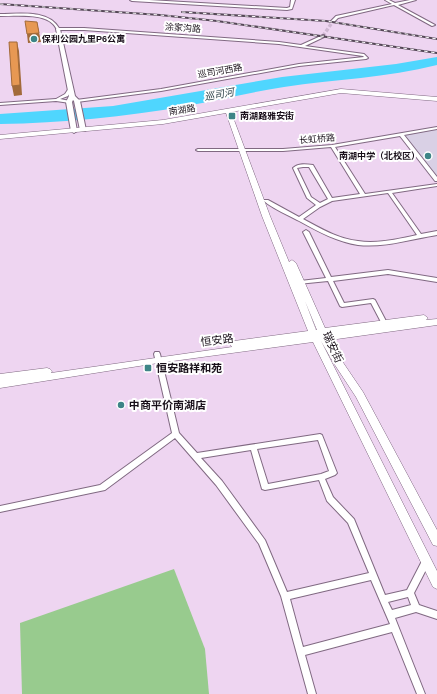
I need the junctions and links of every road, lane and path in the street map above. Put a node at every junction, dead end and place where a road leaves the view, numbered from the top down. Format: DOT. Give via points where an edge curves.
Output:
graph roads {
  1 [pos="132,0"];
  2 [pos="293,0"];
  3 [pos="387,0"];
  4 [pos="414,0"];
  5 [pos="394,4"];
  6 [pos="0,15"];
  7 [pos="333,21"];
  8 [pos="433,25"];
  9 [pos="58,29"];
  10 [pos="323,36"];
  11 [pos="302,45"];
  12 [pos="366,58"];
  13 [pos="70,89"];
  14 [pos="72,96"];
  15 [pos="437,99"];
  16 [pos="56,100"];
  17 [pos="77,101"];
  18 [pos="69,102"];
  19 [pos="0,104"];
  20 [pos="230,111"];
  21 [pos="437,128"];
  22 [pos="83,130"];
  23 [pos="74,131"];
  24 [pos="402,135"];
  25 [pos="0,138"];
  26 [pos="332,146"];
  27 [pos="198,150"];
  28 [pos="244,150"];
  29 [pos="437,180"];
  30 [pos="437,185"];
  31 [pos="389,192"];
  32 [pos="363,195"];
  33 [pos="331,200"];
  34 [pos="266,201"];
  35 [pos="320,205"];
  36 [pos="300,219"];
  37 [pos="306,232"];
  38 [pos="437,233"];
  39 [pos="420,236"];
  40 [pos="330,279"];
  41 [pos="437,280"];
  42 [pos="300,283"];
  43 [pos="437,316"];
  44 [pos="437,322"];
  45 [pos="384,323"];
  46 [pos="319,336"];
  47 [pos="158,357"];
  48 [pos="0,378"];
  49 [pos="0,384"];
  50 [pos="176,434"];
  51 [pos="254,447"];
  52 [pos="196,456"];
  53 [pos="321,477"];
  54 [pos="0,509"];
  55 [pos="437,542"];
  56 [pos="426,562"];
  57 [pos="373,576"];
  58 [pos="437,584"];
  59 [pos="410,593"];
  60 [pos="285,596"];
  61 [pos="383,599"];
  62 [pos="416,608"];
  63 [pos="390,615"];
  64 [pos="437,615"];
  65 [pos="395,627"];
  66 [pos="301,652"];
  67 [pos="312,694"];
  68 [pos="421,694"];
  1 -- 2 [label="street" via="287,9 291,8"];
  3 -- 5 [label="street"];
  4 -- 5 [label="street"];
  5 -- 7 [label="street" via="337,16"];
  5 -- 8 [label="street"];
  6 -- 9 [label="street" via="43,17 52,21"];
  9 -- 11 [label="street, 涂家沟路"];
  9 -- 13 [label="street"];
  10 -- 11 [label="street"];
  11 -- 12 [label="street, 涂家沟路" via="364,55"];
  12 -- 17 [label="street, 巡司河西路" via="299,65 161,90"];
  13 -- 14 [label="street"];
  13 -- 16 [label="street" via="67,95"];
  14 -- 17 [label="street"];
  14 -- 18 [label="street"];
  15 -- 20 [label="main road, 南湖路" via="342,91"];
  16 -- 18 [label="street"];
  16 -- 19 [label="street"];
  17 -- 22 [label="street"];
  18 -- 23 [label="street"];
  20 -- 22 [label="main road, 南湖路" via="163,122"];
  20 -- 28 [label="main road, 瑞安街"];
  21 -- 24 [label="street, 长虹桥路"];
  22 -- 23 [label="main road, 南湖路"];
  23 -- 25 [label="main road, 南湖路"];
  24 -- 26 [label="street, 长虹桥路"];
  24 -- 29 [label="street"];
  26 -- 28 [label="street, 长虹桥路"];
  26 -- 32 [label="street"];
  27 -- 28 [label="street, 长虹桥路"];
  28 -- 34 [label="main road, 瑞安街"];
  28 -- 46 [label="main road, 瑞安街"];
  30 -- 31 [label="street"];
  31 -- 32 [label="street"];
  31 -- 39 [label="street"];
  32 -- 33 [label="street"];
  33 -- 35 [label="street"];
  33 -- 35 [label="street" via="311,166 296,167 310,198"];
  34 -- 36 [label="street"];
  34 -- 42 [label="main road, 瑞安街"];
  35 -- 36 [label="street"];
  36 -- 39 [label="street" via="342,240 356,243 368,244"];
  37 -- 40 [label="street"];
  38 -- 39 [label="street"];
  40 -- 41 [label="street" via="388,272"];
  40 -- 42 [label="street"];
  40 -- 45 [label="street" via="342,305 372,300"];
  42 -- 46 [label="main road, 瑞安街"];
  43 -- 45 [label="main road, 恒安路"];
  44 -- 46 [label="main road, 恒安路"];
  45 -- 46 [label="main road, 恒安路"];
  46 -- 47 [label="main road, 恒安路"];
  46 -- 55 [label="main road, 瑞安街" via="360,395"];
  46 -- 56 [label="main road, 瑞安街"];
  47 -- 48 [label="main road, 恒安路"];
  47 -- 49 [label="main road, 恒安路"];
  47 -- 50 [label="street"];
  50 -- 52 [label="street"];
  50 -- 54 [label="street" via="102,488"];
  51 -- 52 [label="street"];
  51 -- 53 [label="street" via="266,487"];
  51 -- 53 [label="street" via="320,437 333,473"];
  52 -- 60 [label="street" via="262,542"];
  53 -- 57 [label="street" via="330,499 351,522"];
  56 -- 58 [label="main road, 瑞安街"];
  56 -- 59 [label="street"];
  57 -- 60 [label="street"];
  57 -- 61 [label="street"];
  59 -- 61 [label="street"];
  59 -- 62 [label="street"];
  60 -- 66 [label="street"];
  61 -- 63 [label="street"];
  62 -- 63 [label="street"];
  62 -- 64 [label="street"];
  63 -- 65 [label="street"];
  65 -- 66 [label="street"];
  65 -- 68 [label="street"];
  66 -- 67 [label="street"];
}
